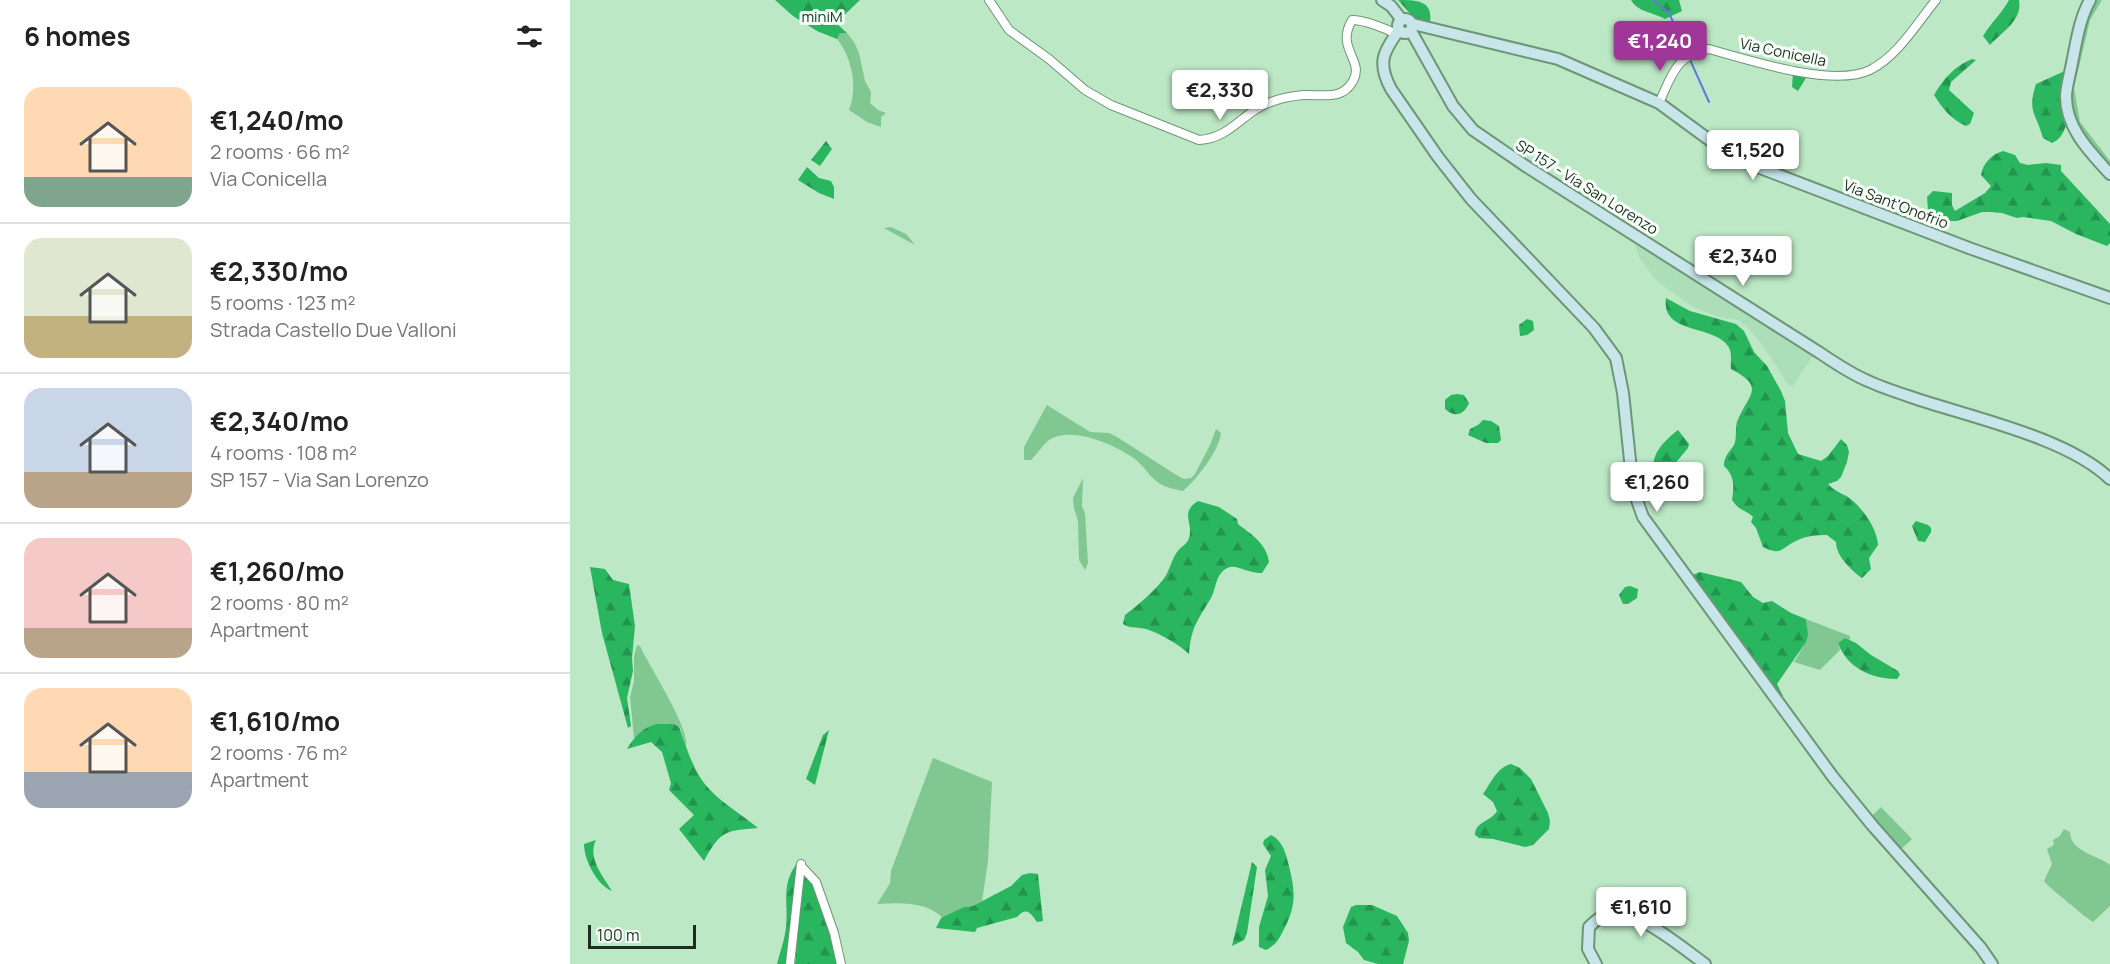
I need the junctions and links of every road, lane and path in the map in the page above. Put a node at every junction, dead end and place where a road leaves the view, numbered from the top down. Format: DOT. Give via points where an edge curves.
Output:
graph roads {
  1 [pos="989,0"];
  2 [pos="1382,0"];
  3 [pos="1936,0"];
  4 [pos="2090,0"];
  5 [pos="1404,28"];
  6 [pos="1659,104"];
  7 [pos="2110,174"];
  8 [pos="2110,298"];
  9 [pos="2110,479"];
  10 [pos="790,964"];
  11 [pos="841,964"];
  12 [pos="1596,964"];
  13 [pos="1705,964"];
  14 [pos="1992,964"];
  1 -- 5 [label="street" via="1009,30 1085,90 1111,105 1199,140 1224,134 1270,102 1342,93 1354,81 1354,59 1345,40 1352,20 1388,29"];
  2 -- 5 [label="street, SP 157 - Via San Lorenzo" via="1391,6"];
  3 -- 6 [label="street, Via Conicella" via="1893,54 1870,70 1848,77 1817,76 1709,49 1699,50 1677,65"];
  4 -- 7 [label="street" via="2079,28 2067,106 2078,137"];
  5 -- 6 [label="street, Via Sant'Onofrio" via="1558,59"];
  5 -- 9 [label="street, SP 157 - Via San Lorenzo" via="1453,106 1473,130 1533,171 1866,381 2041,439 2072,453"];
  5 -- 14 [label="street" via="1384,53 1382,65 1390,89 1463,190 1587,320 1616,358 1633,489 1643,517 1833,777"];
  6 -- 8 [label="street, Via Sant'Onofrio" via="1734,158"];
  10 -- 11 [label="street" via="801,865 816,882"];
  12 -- 13 [label="street" via="1588,949 1589,927 1605,914 1615,912 1640,919"];
}
